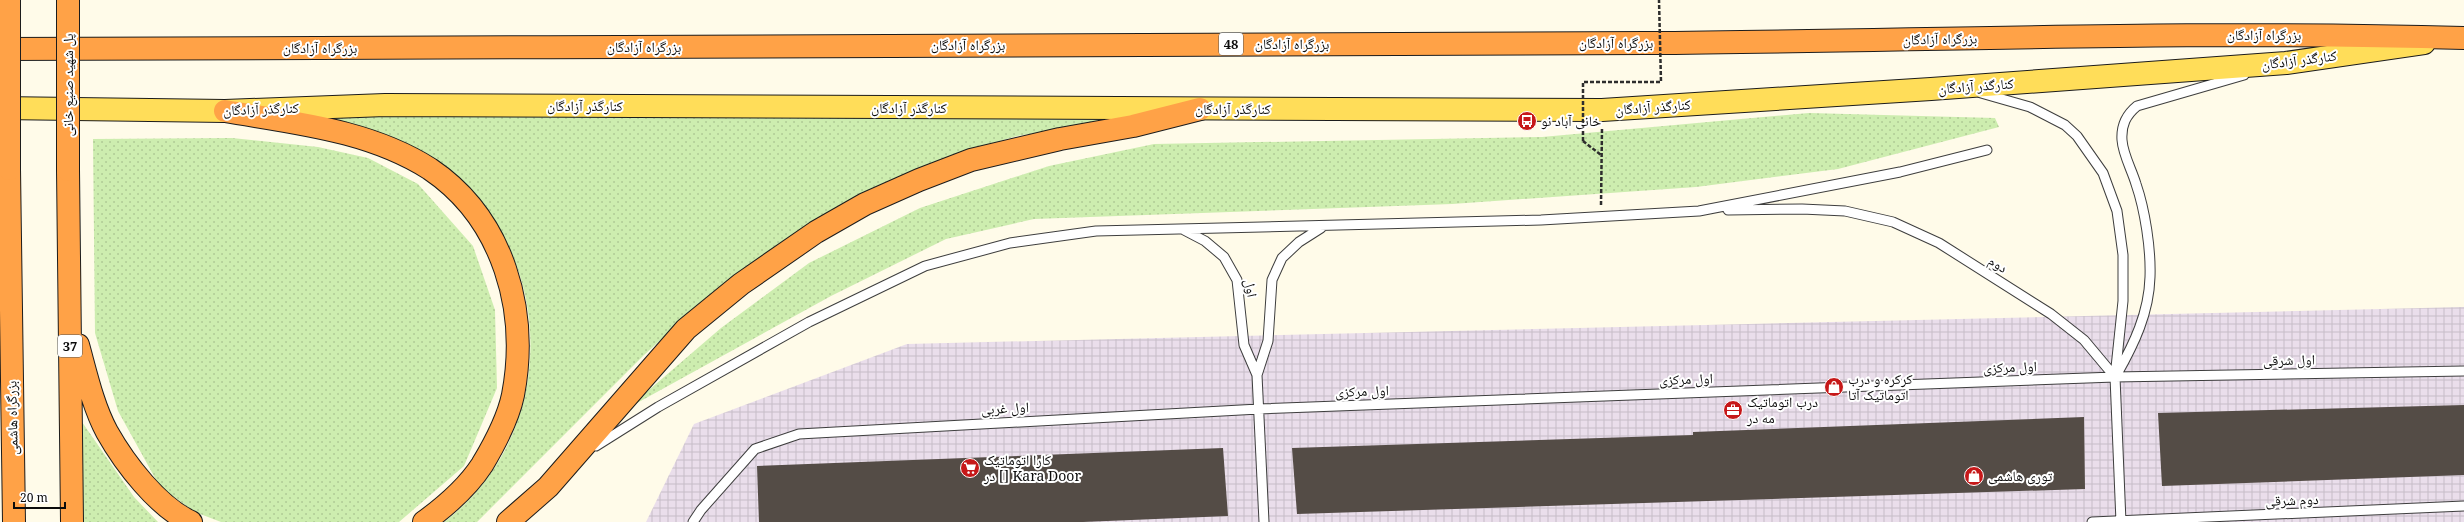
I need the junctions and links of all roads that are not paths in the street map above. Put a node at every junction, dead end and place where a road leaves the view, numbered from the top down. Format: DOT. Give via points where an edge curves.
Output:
graph roads {
  1 [pos="10,0"];
  2 [pos="68,0"];
  3 [pos="2463,38"];
  4 [pos="0,49"];
  5 [pos="2286,63"];
  6 [pos="1930,90"];
  7 [pos="0,108"];
  8 [pos="1200,109"];
  9 [pos="225,111"];
  10 [pos="1987,150"];
  11 [pos="1699,211"];
  12 [pos="1322,227"];
  13 [pos="1182,229"];
  14 [pos="10,260"];
  15 [pos="0,301"];
  16 [pos="70,313"];
  17 [pos="2464,371"];
  18 [pos="1257,375"];
  19 [pos="2115,377"];
  20 [pos="1258,409"];
  21 [pos="548,487"];
  22 [pos="2464,506"];
  23 [pos="2121,521"];
  24 [pos="14,522"];
  25 [pos="72,522"];
  26 [pos="191,522"];
  27 [pos="424,522"];
  28 [pos="508,522"];
  29 [pos="693,522"];
  30 [pos="1264,522"];
  31 [pos="2092,522"];
  1 -- 14 [label="highway, بزرگراه هاشمی, bridge"];
  2 -- 16 [label="highway, پل شهید صنیع خانی / 37, bridge"];
  3 -- 4 [label="highway, بزرگراه آزادگان / 48" via="2345,34 1644,43"];
  3 -- 5 [label="main road, کنارگذر آزادگان"];
  5 -- 6 [label="main road, کنارگذر آزادگان"];
  5 -- 19 [label="lane" via="2137,106 2128,113 2123,125 2122,139 2137,186 2149,247 2150,277 2147,308 2133,346"];
  6 -- 8 [label="main road, کنارگذر آزادگان" via="1602,110"];
  6 -- 19 [label="lane" via="1983,93 2030,107 2065,125 2078,136 2103,173 2117,211 2123,255 2123,301"];
  7 -- 9 [label="main road, کنارگذر آزادگان"];
  8 -- 9 [label="main road, کنارگذر آزادگان" via="385,105"];
  8 -- 21 [label="highway" via="1133,126 1060,138 971,160 864,204 823,228 741,284 686,329"];
  9 -- 27 [label="highway" via="333,130 380,144 430,170 470,205 488,230 514,296 518,348 512,397 491,449 481,466 447,506"];
  10 -- 11 [label="lane" via="1900,172"];
  11 -- 12 [label="lane"];
  11 -- 19 [label="lane, دوم" via="1845,211 1893,222 1939,243 2051,314 2084,340"];
  12 -- 13 [label="lane"];
  12 -- 18 [label="lane, اول" via="1299,242 1282,258 1272,280 1268,341"];
  13 -- 18 [label="lane, اول" via="1205,241 1224,257 1237,280 1244,345"];
  13 -- 21 [label="lane" via="1096,232 1010,243 925,266 809,322 658,407 605,439"];
  14 -- 15 [label="highway"];
  14 -- 24 [label="highway, بزرگراه هاشمی"];
  16 -- 25 [label="highway, 37"];
  16 -- 26 [label="highway" via="89,386 107,432 137,476 175,515"];
  17 -- 19 [label="lane, اول شرقی"];
  18 -- 20 [label="lane, اول"];
  19 -- 20 [label="lane, اول مرکزی"];
  19 -- 23 [label="lane"];
  20 -- 29 [label="lane, اول غربی" via="799,434 755,449"];
  20 -- 30 [label="lane, اول"];
  21 -- 28 [label="highway"];
  22 -- 23 [label="lane, دوم شرقی"];
  23 -- 31 [label="lane, دوم شرقی"];
}
